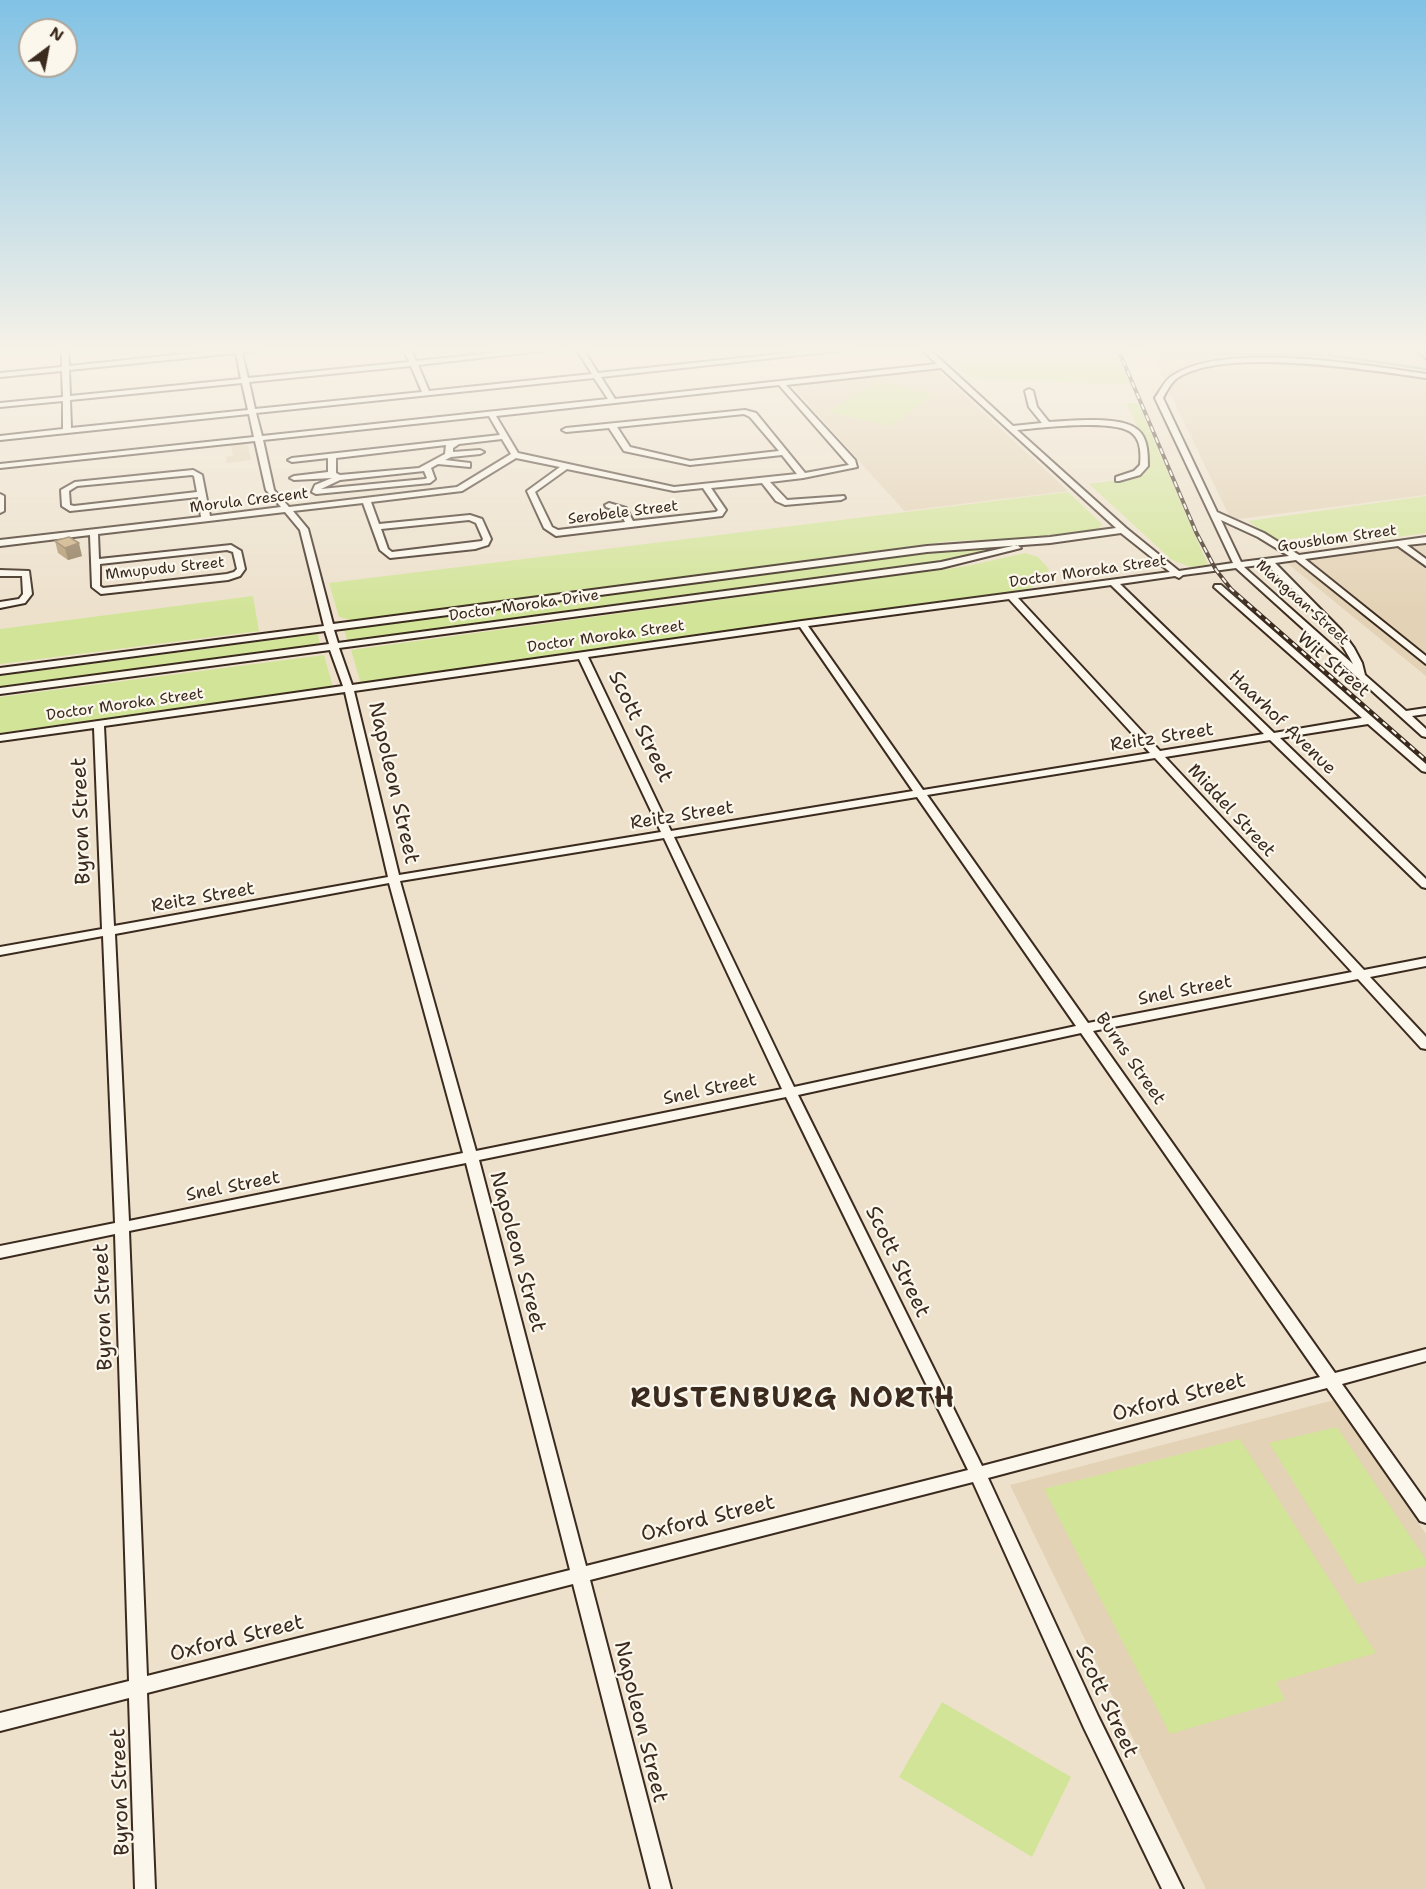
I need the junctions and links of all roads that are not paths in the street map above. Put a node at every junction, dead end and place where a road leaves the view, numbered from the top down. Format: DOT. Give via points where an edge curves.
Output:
graph roads {
  1 [pos="264,437"];
  2 [pos="503,437"];
  3 [pos="504,437"];
  4 [pos="619,437"];
  5 [pos="770,437"];
  6 [pos="829,437"];
  7 [pos="1020,437"];
  8 [pos="1138,437"];
  9 [pos="1177,437"];
  10 [pos="256,438"];
  11 [pos="456,442"];
  12 [pos="480,452"];
  13 [pos="783,453"];
  14 [pos="449,455"];
  15 [pos="515,455"];
  16 [pos="332,457"];
  17 [pos="292,460"];
  18 [pos="438,462"];
  19 [pos="0,465"];
  20 [pos="466,465"];
  21 [pos="566,466"];
  22 [pos="427,468"];
  23 [pos="335,476"];
  24 [pos="803,476"];
  25 [pos="294,478"];
  26 [pos="1119,479"];
  27 [pos="764,480"];
  28 [pos="706,487"];
  29 [pos="201,494"];
  30 [pos="0,496"];
  31 [pos="841,498"];
  32 [pos="367,501"];
  33 [pos="609,505"];
  34 [pos="287,510"];
  35 [pos="0,512"];
  36 [pos="1213,513"];
  37 [pos="206,519"];
  38 [pos="631,525"];
  39 [pos="377,527"];
  40 [pos="1123,530"];
  41 [pos="94,532"];
  42 [pos="1092,534"];
  43 [pos="1050,540"];
  44 [pos="1426,540"];
  45 [pos="0,543"];
  46 [pos="1400,544"];
  47 [pos="1142,546"];
  48 [pos="1297,557"];
  49 [pos="95,562"];
  50 [pos="1269,562"];
  51 [pos="1426,563"];
  52 [pos="1239,567"];
  53 [pos="1216,570"];
  54 [pos="0,573"];
  55 [pos="1179,575"];
  56 [pos="1115,584"];
  57 [pos="1218,587"];
  58 [pos="1012,598"];
  59 [pos="0,605"];
  60 [pos="802,624"];
  61 [pos="329,626"];
  62 [pos="334,646"];
  63 [pos="582,655"];
  64 [pos="1426,661"];
  65 [pos="0,671"];
  66 [pos="1361,677"];
  67 [pos="349,689"];
  68 [pos="0,691"];
  69 [pos="1426,711"];
  70 [pos="1403,714"];
  71 [pos="1371,720"];
  72 [pos="99,723"];
  73 [pos="1426,734"];
  74 [pos="1272,736"];
  75 [pos="0,738"];
  76 [pos="1157,755"];
  77 [pos="1426,769"];
  78 [pos="921,794"];
  79 [pos="668,835"];
  80 [pos="394,879"];
  81 [pos="1426,885"];
  82 [pos="107,933"];
  83 [pos="0,951"];
  84 [pos="1426,962"];
  85 [pos="1361,975"];
  86 [pos="1086,1028"];
  87 [pos="1426,1045"];
  88 [pos="790,1092"];
  89 [pos="470,1158"];
  90 [pos="122,1227"];
  91 [pos="0,1252"];
  92 [pos="1426,1355"];
  93 [pos="1331,1381"];
  94 [pos="978,1474"];
  95 [pos="1426,1516"];
  96 [pos="580,1575"];
  97 [pos="138,1688"];
  98 [pos="0,1722"];
  99 [pos="145,1889"];
  100 [pos="661,1889"];
  101 [pos="1173,1889"];
  1 -- 10 [label="street"];
  2 -- 11 [label="street"];
  3 -- 15 [label="street"];
  4 -- 13 [label="street" via="627,449 679,462"];
  5 -- 13 [label="street"];
  6 -- 24 [label="street" via="854,465 846,470"];
  7 -- 40 [label="street"];
  8 -- 26 [label="street" via="1144,466"];
  9 -- 36 [label="street, Mangaan Street"];
  10 -- 19 [label="street"];
  10 -- 34 [label="street, Napoleon Street" via="270,490"];
  11 -- 14 [label="street" via="449,447"];
  11 -- 16 [label="street"];
  12 -- 14 [label="street"];
  13 -- 24 [label="street"];
  14 -- 18 [label="street"];
  15 -- 21 [label="street"];
  15 -- 32 [label="street, Morula Crescent" via="459,489"];
  16 -- 17 [label="street"];
  16 -- 23 [label="street"];
  18 -- 20 [label="street"];
  18 -- 22 [label="street"];
  21 -- 28 [label="street" via="674,489"];
  21 -- 38 [label="street, Serobele Street" via="531,491 550,530 566,534"];
  22 -- 23 [label="street"];
  22 -- 23 [label="street" via="431,479 427,481 316,492 316,488"];
  23 -- 25 [label="street"];
  24 -- 27 [label="street"];
  27 -- 28 [label="street"];
  27 -- 31 [label="street" via="785,503"];
  28 -- 38 [label="street, Serobele Street" via="722,510 719,514"];
  29 -- 29 [label="street" via="198,475 188,472 75,484 65,490 66,506 73,508"];
  29 -- 37 [label="street"];
  30 -- 35 [label="street"];
  32 -- 34 [label="street, Morula Crescent"];
  32 -- 39 [label="street"];
  33 -- 38 [label="street" via="623,510"];
  34 -- 37 [label="street, Morula Crescent"];
  34 -- 61 [label="street, Napoleon Street" via="304,529"];
  36 -- 48 [label="street"];
  36 -- 52 [label="street, Mangaan Street"];
  37 -- 41 [label="street, Morula Crescent"];
  39 -- 39 [label="street" via="385,553 395,556 480,545 488,539 477,519 470,517"];
  40 -- 42 [label="street, Doctor Moroka Drive"];
  40 -- 47 [label="street"];
  41 -- 45 [label="street, Morula Crescent"];
  41 -- 49 [label="street, Mmupudu Street"];
  42 -- 43 [label="street, Doctor Moroka Drive"];
  42 -- 47 [label="street"];
  43 -- 61 [label="street, Doctor Moroka Drive" via="927,549"];
  43 -- 62 [label="street, Doctor Moroka Drive" via="941,565"];
  44 -- 46 [label="street, Gousblom Street"];
  46 -- 48 [label="street, Gousblom Street"];
  46 -- 51 [label="street"];
  47 -- 55 [label="street"];
  48 -- 50 [label="street, Gousblom Street"];
  48 -- 64 [label="street"];
  49 -- 49 [label="street, Mmupudu Street" via="96,587 106,591 228,577 241,568 237,551 228,547"];
  50 -- 52 [label="street, Gousblom Street"];
  50 -- 66 [label="street" via="1319,611 1357,657"];
  52 -- 53 [label="street, Gousblom Street"];
  52 -- 66 [label="street, Mangaan Street"];
  53 -- 55 [label="street, Doctor Moroka Street"];
  54 -- 59 [label="street" via="26,573 28,594 22,601"];
  55 -- 56 [label="street, Doctor Moroka Street"];
  56 -- 58 [label="street, Doctor Moroka Street"];
  56 -- 74 [label="street, Haarhof Avenue"];
  57 -- 71 [label="street, Wit Street"];
  58 -- 60 [label="street, Doctor Moroka Street"];
  58 -- 76 [label="street, Middel Street"];
  60 -- 63 [label="street, Doctor Moroka Street"];
  60 -- 78 [label="street, Burns Street"];
  61 -- 62 [label="street, Napoleon Street"];
  61 -- 65 [label="street, Doctor Moroka Drive"];
  62 -- 67 [label="street, Napoleon Street"];
  62 -- 68 [label="street, Doctor Moroka Drive"];
  63 -- 67 [label="street, Doctor Moroka Street"];
  63 -- 79 [label="street, Scott Street"];
  66 -- 70 [label="street, Mangaan Street"];
  67 -- 72 [label="street, Doctor Moroka Street"];
  67 -- 80 [label="street, Napoleon Street"];
  69 -- 70 [label="street"];
  70 -- 73 [label="street, Mangaan Street"];
  71 -- 74 [label="street, Reitz Street"];
  71 -- 77 [label="street, Wit Street"];
  72 -- 75 [label="street, Doctor Moroka Street"];
  72 -- 82 [label="street, Byron Street"];
  74 -- 76 [label="street, Reitz Street"];
  74 -- 81 [label="street, Haarhof Avenue"];
  76 -- 78 [label="street, Reitz Street"];
  76 -- 85 [label="street, Middel Street"];
  78 -- 79 [label="street, Reitz Street"];
  78 -- 86 [label="street, Burns Street"];
  79 -- 80 [label="street, Reitz Street"];
  79 -- 88 [label="street, Scott Street"];
  80 -- 82 [label="street, Reitz Street"];
  80 -- 89 [label="street, Napoleon Street"];
  82 -- 83 [label="street, Reitz Street"];
  82 -- 90 [label="street, Byron Street"];
  84 -- 85 [label="street, Snel Street"];
  85 -- 86 [label="street, Snel Street"];
  85 -- 87 [label="street, Middel Street"];
  86 -- 88 [label="street, Snel Street"];
  86 -- 93 [label="street, Burns Street"];
  88 -- 89 [label="street, Snel Street"];
  88 -- 94 [label="street, Scott Street"];
  89 -- 90 [label="street, Snel Street"];
  89 -- 96 [label="street, Napoleon Street"];
  90 -- 91 [label="street, Snel Street"];
  90 -- 97 [label="street, Byron Street"];
  92 -- 93 [label="street, Oxford Street"];
  93 -- 94 [label="street, Oxford Street"];
  93 -- 95 [label="street, Burns Street"];
  94 -- 96 [label="street, Oxford Street"];
  94 -- 101 [label="street, Scott Street" via="1091,1722"];
  96 -- 97 [label="street, Oxford Street"];
  96 -- 100 [label="street, Napoleon Street"];
  97 -- 98 [label="street, Oxford Street"];
  97 -- 99 [label="street, Byron Street"];
}
